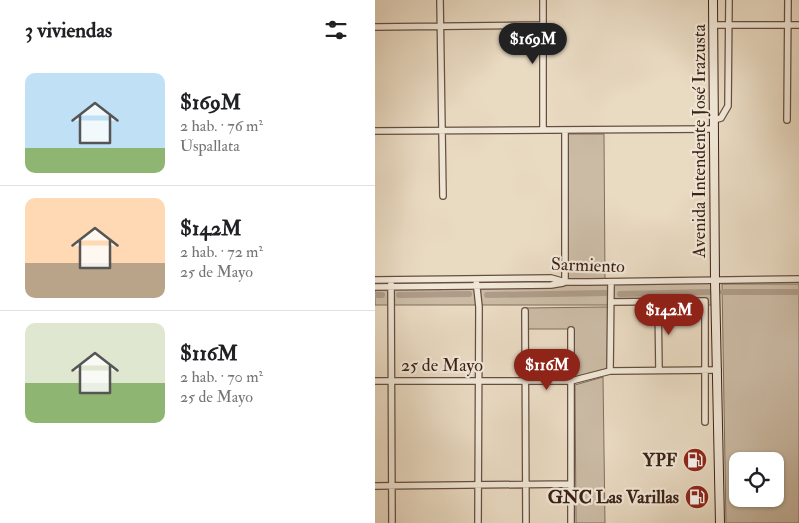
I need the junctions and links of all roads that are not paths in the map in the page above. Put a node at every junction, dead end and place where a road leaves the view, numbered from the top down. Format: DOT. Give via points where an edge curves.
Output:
graph roads {
  1 [pos="440,0"];
  2 [pos="543,0"];
  3 [pos="713,0"];
  4 [pos="729,0"];
  5 [pos="788,0"];
  6 [pos="543,25"];
  7 [pos="713,25"];
  8 [pos="729,25"];
  9 [pos="788,25"];
  10 [pos="799,25"];
  11 [pos="441,26"];
  12 [pos="375,27"];
  13 [pos="714,120"];
  14 [pos="787,120"];
  15 [pos="714,129"];
  16 [pos="543,130"];
  17 [pos="565,130"];
  18 [pos="375,131"];
  19 [pos="441,131"];
  20 [pos="443,196"];
  21 [pos="476,279"];
  22 [pos="799,279"];
  23 [pos="375,280"];
  24 [pos="391,280"];
  25 [pos="715,281"];
  26 [pos="565,282"];
  27 [pos="611,282"];
  28 [pos="477,286"];
  29 [pos="375,287"];
  30 [pos="391,287"];
  31 [pos="611,302"];
  32 [pos="658,302"];
  33 [pos="525,311"];
  34 [pos="571,330"];
  35 [pos="659,370"];
  36 [pos="705,370"];
  37 [pos="718,370"];
  38 [pos="611,371"];
  39 [pos="391,380"];
  40 [pos="478,380"];
  41 [pos="526,380"];
  42 [pos="375,381"];
  43 [pos="571,381"];
  44 [pos="705,422"];
  45 [pos="526,483"];
  46 [pos="478,484"];
  47 [pos="571,484"];
  48 [pos="391,485"];
  49 [pos="375,486"];
  50 [pos="392,523"];
  51 [pos="478,523"];
  52 [pos="526,523"];
  53 [pos="571,523"];
  54 [pos="721,523"];
  1 -- 11 [label="street"];
  2 -- 6 [label="street"];
  3 -- 7 [label="main road, Avenida Intendente José Irazusta"];
  4 -- 8 [label="street"];
  5 -- 9 [label="street"];
  6 -- 11 [label="street"];
  6 -- 16 [label="street"];
  7 -- 8 [label="street"];
  7 -- 13 [label="main road, Avenida Intendente José Irazusta"];
  8 -- 9 [label="street"];
  8 -- 13 [label="street" via="728,106 721,118"];
  9 -- 10 [label="street"];
  9 -- 14 [label="street"];
  11 -- 12 [label="street"];
  11 -- 19 [label="street"];
  13 -- 15 [label="main road, Avenida Intendente José Irazusta"];
  15 -- 17 [label="street"];
  15 -- 25 [label="main road, Avenida Intendente José Irazusta"];
  16 -- 17 [label="street"];
  16 -- 19 [label="street"];
  17 -- 26 [label="street"];
  18 -- 19 [label="street"];
  19 -- 20 [label="street"];
  21 -- 24 [label="street, Sarmiento"];
  21 -- 26 [label="street, Sarmiento" via="551,278"];
  21 -- 28 [label="street"];
  22 -- 25 [label="street, Sarmiento"];
  23 -- 24 [label="street, Sarmiento"];
  24 -- 30 [label="street"];
  25 -- 27 [label="street, Sarmiento"];
  25 -- 37 [label="main road, Avenida Intendente José Irazusta"];
  26 -- 27 [label="street, Sarmiento"];
  26 -- 28 [label="street" via="551,286"];
  27 -- 31 [label="street"];
  28 -- 30 [label="street"];
  28 -- 40 [label="street"];
  29 -- 30 [label="street"];
  30 -- 39 [label="street"];
  31 -- 32 [label="street"];
  31 -- 38 [label="street"];
  32 -- 35 [label="street"];
  32 -- 36 [label="street" via="705,301"];
  33 -- 41 [label="street"];
  34 -- 43 [label="street"];
  35 -- 36 [label="street, 25 de Mayo"];
  35 -- 38 [label="street, 25 de Mayo"];
  36 -- 37 [label="street, 25 de Mayo"];
  36 -- 44 [label="street"];
  37 -- 54 [label="main road, Avenida Intendente José Irazusta"];
  38 -- 43 [label="street, 25 de Mayo"];
  39 -- 40 [label="street, 25 de Mayo"];
  39 -- 42 [label="street, 25 de Mayo"];
  39 -- 48 [label="street"];
  40 -- 41 [label="street, 25 de Mayo"];
  40 -- 46 [label="street"];
  41 -- 43 [label="street, 25 de Mayo"];
  41 -- 45 [label="street"];
  43 -- 47 [label="street"];
  45 -- 46 [label="street"];
  45 -- 47 [label="street"];
  45 -- 52 [label="street"];
  46 -- 48 [label="street"];
  46 -- 51 [label="street"];
  47 -- 53 [label="street"];
  48 -- 49 [label="street"];
  48 -- 50 [label="street"];
}
